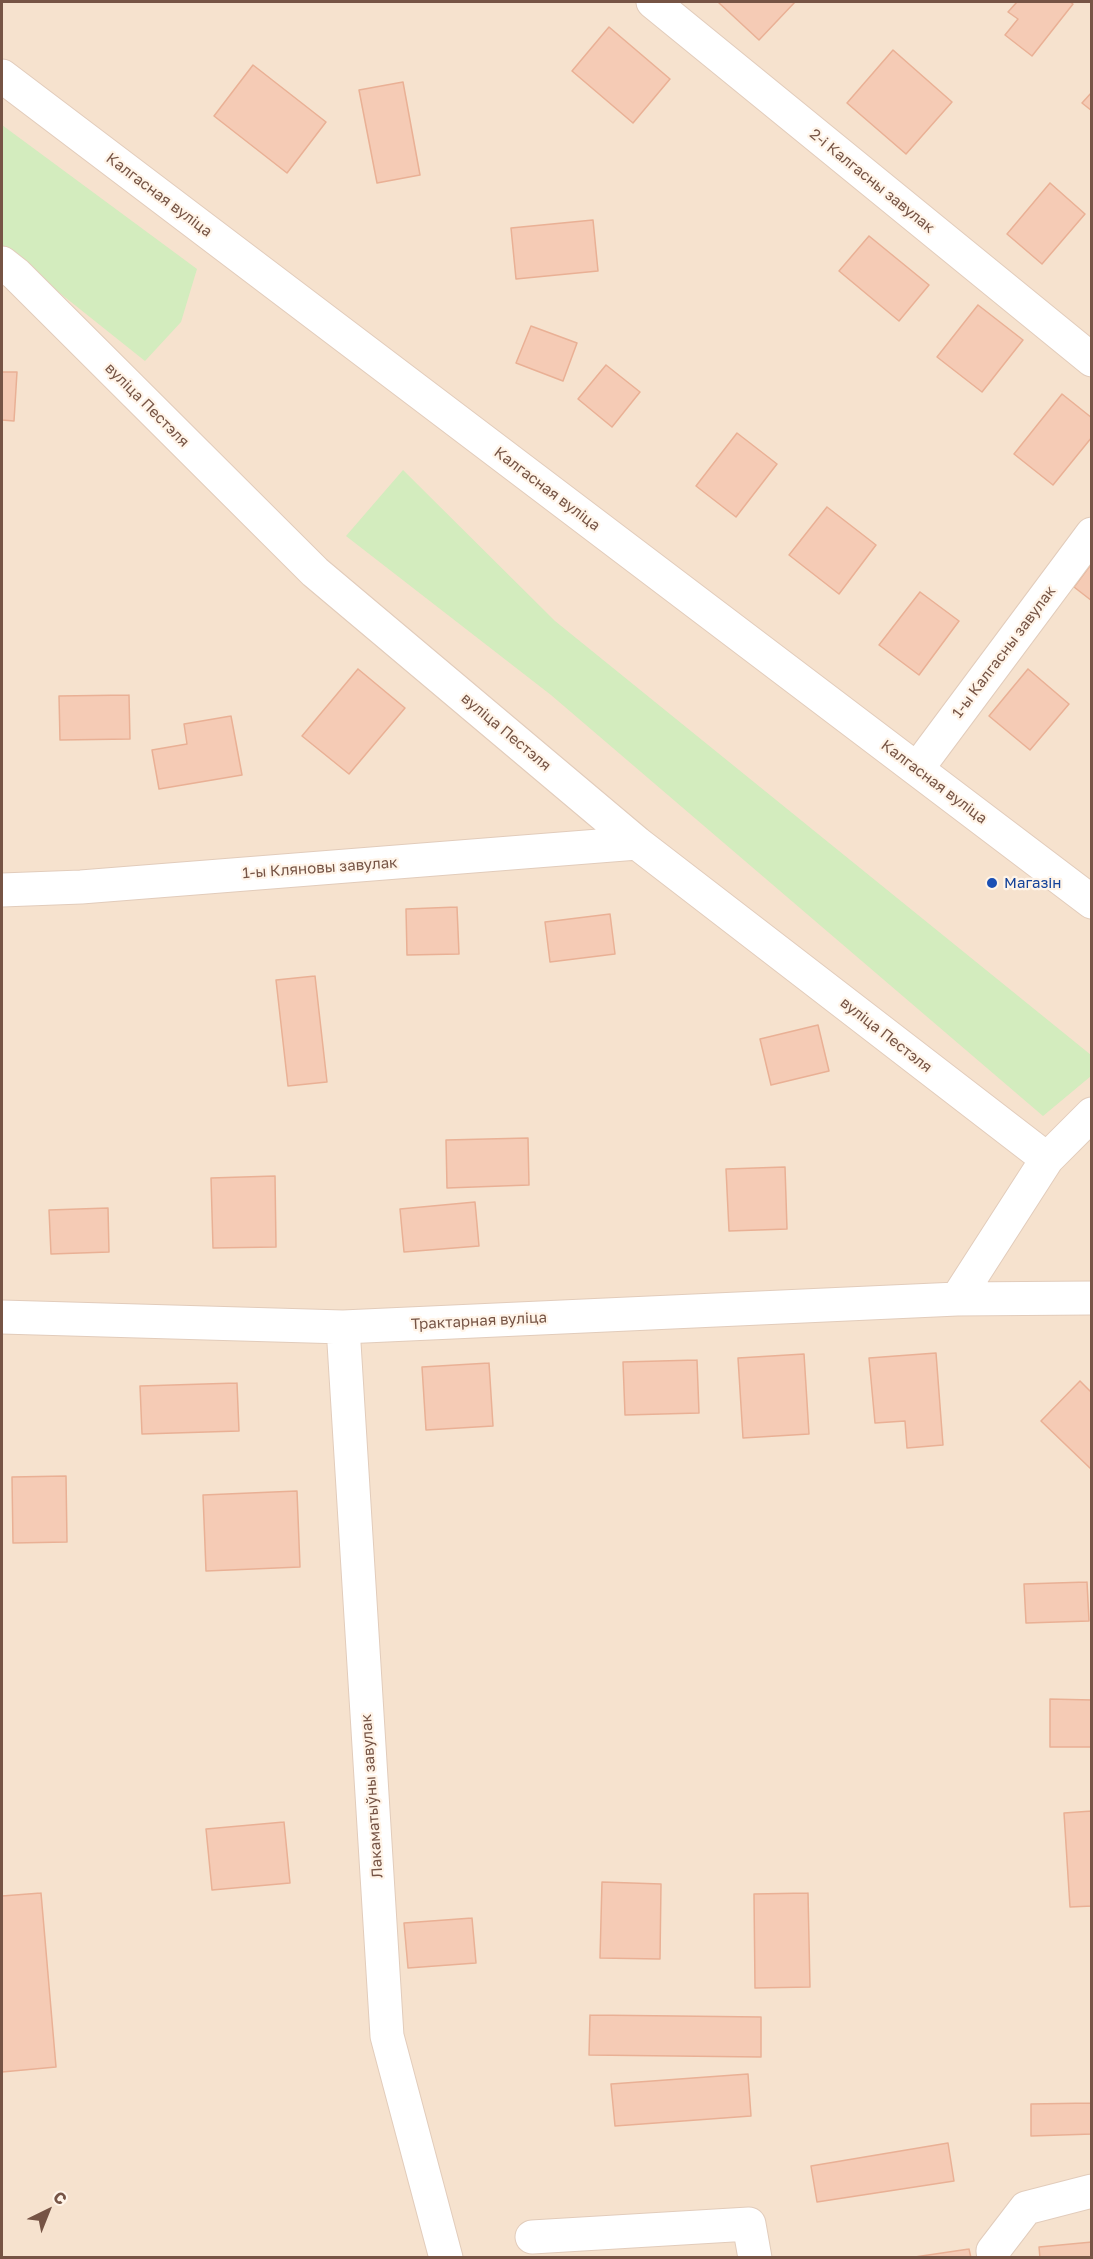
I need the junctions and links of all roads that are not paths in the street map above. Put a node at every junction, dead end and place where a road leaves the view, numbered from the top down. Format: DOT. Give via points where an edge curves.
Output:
graph roads {
  1 [pos="653,2"];
  2 [pos="2,76"];
  3 [pos="2,263"];
  4 [pos="1092,360"];
  5 [pos="1092,534"];
  6 [pos="917,769"];
  7 [pos="637,843"];
  8 [pos="2,891"];
  9 [pos="1092,902"];
  10 [pos="1092,1114"];
  11 [pos="1047,1159"];
  12 [pos="1092,1298"];
  13 [pos="957,1299"];
  14 [pos="2,1317"];
  15 [pos="344,1327"];
  16 [pos="1092,2192"];
  17 [pos="532,2237"];
  18 [pos="446,2258"];
  19 [pos="755,2258"];
  20 [pos="994,2258"];
  1 -- 4 [label="street, 2-і Калгасны завулак"];
  2 -- 6 [label="street, Калгасная вуліца"];
  3 -- 7 [label="street, вуліца Пестэля" via="315,572"];
  5 -- 6 [label="street, 1-ы Калгасны завулак"];
  6 -- 9 [label="street, Калгасная вуліца"];
  7 -- 8 [label="street, 1-ы Кляновы завулак"];
  7 -- 11 [label="street, вуліца Пестэля"];
  10 -- 11 [label="street"];
  11 -- 13 [label="street"];
  12 -- 13 [label="street, Трактарная вуліца"];
  13 -- 15 [label="street, Трактарная вуліца"];
  14 -- 15 [label="street, Трактарная вуліца"];
  15 -- 18 [label="street, Лакаматыўны завулак" via="387,2036"];
  16 -- 20 [label="street" via="1026,2208 993,2250"];
  17 -- 19 [label="street" via="749,2224"];
}
